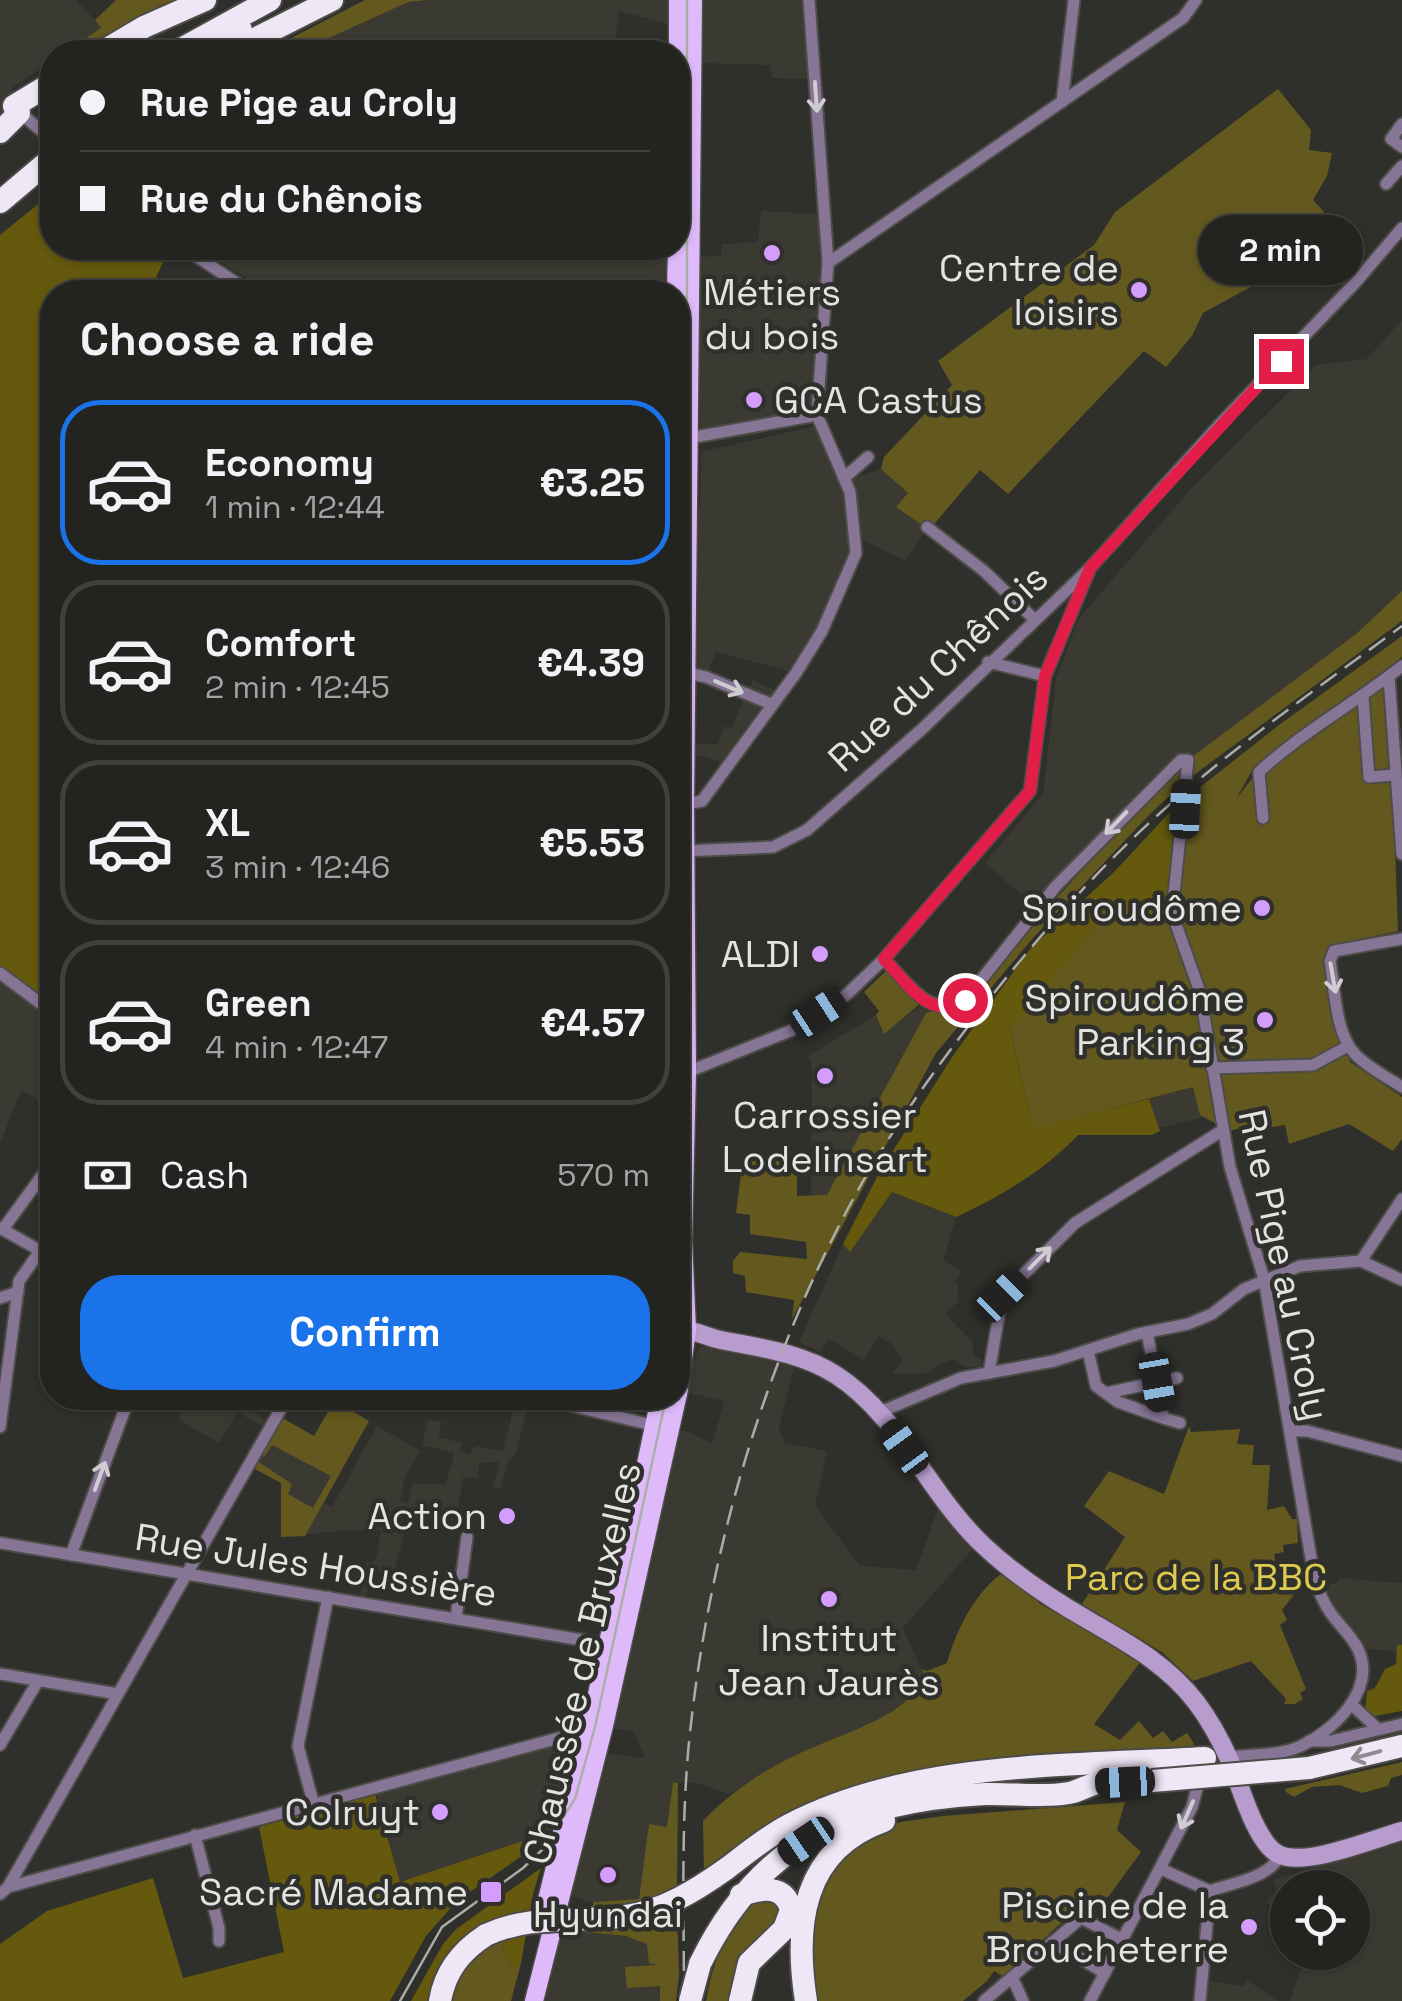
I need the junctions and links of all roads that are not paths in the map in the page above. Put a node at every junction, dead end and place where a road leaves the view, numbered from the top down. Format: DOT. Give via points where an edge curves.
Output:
graph roads {
  1 [pos="205,0"];
  2 [pos="270,0"];
  3 [pos="302,0"];
  4 [pos="332,0"];
  5 [pos="678,0"];
  6 [pos="693,0"];
  7 [pos="809,0"];
  8 [pos="1074,0"];
  9 [pos="1196,0"];
  10 [pos="121,40"];
  11 [pos="198,40"];
  12 [pos="224,40"];
  13 [pos="253,40"];
  14 [pos="678,40"];
  15 [pos="40,91"];
  16 [pos="1062,102"];
  17 [pos="11,112"];
  18 [pos="1402,124"];
  19 [pos="0,132"];
  20 [pos="40,133"];
  21 [pos="1402,146"];
  22 [pos="690,147"];
  23 [pos="1402,166"];
  24 [pos="40,167"];
  25 [pos="40,169"];
  26 [pos="40,170"];
  27 [pos="1386,184"];
  28 [pos="0,185"];
  29 [pos="0,202"];
  30 [pos="0,218"];
  31 [pos="1402,228"];
  32 [pos="202,260"];
  33 [pos="828,263"];
  34 [pos="232,280"];
  35 [pos="817,415"];
  36 [pos="690,439"];
  37 [pos="868,457"];
  38 [pos="844,478"];
  39 [pos="926,528"];
  40 [pos="1090,568"];
  41 [pos="1034,619"];
  42 [pos="988,662"];
  43 [pos="1402,666"];
  44 [pos="690,674"];
  45 [pos="1045,676"];
  46 [pos="1389,676"];
  47 [pos="1363,697"];
  48 [pos="771,704"];
  49 [pos="1394,775"];
  50 [pos="690,803"];
  51 [pos="1263,818"];
  52 [pos="690,852"];
  53 [pos="1402,854"];
  54 [pos="1402,939"];
  55 [pos="884,959"];
  56 [pos="0,973"];
  57 [pos="40,1003"];
  58 [pos="1348,1046"];
  59 [pos="690,1068"];
  60 [pos="1212,1068"];
  61 [pos="1402,1087"];
  62 [pos="1223,1130"];
  63 [pos="40,1178"];
  64 [pos="1402,1199"];
  65 [pos="2,1228"];
  66 [pos="39,1250"];
  67 [pos="1361,1260"];
  68 [pos="1264,1278"];
  69 [pos="1402,1280"];
  70 [pos="18,1292"];
  71 [pos="0,1298"];
  72 [pos="690,1332"];
  73 [pos="1147,1332"];
  74 [pos="716,1339"];
  75 [pos="1088,1351"];
  76 [pos="690,1357"];
  77 [pos="4,1360"];
  78 [pos="989,1373"];
  79 [pos="1177,1378"];
  80 [pos="1157,1382"];
  81 [pos="1106,1393"];
  82 [pos="125,1410"];
  83 [pos="280,1410"];
  84 [pos="589,1410"];
  85 [pos="661,1410"];
  86 [pos="671,1410"];
  87 [pos="878,1413"];
  88 [pos="1163,1418"];
  89 [pos="1180,1423"];
  90 [pos="0,1428"];
  91 [pos="663,1428"];
  92 [pos="1290,1431"];
  93 [pos="1402,1456"];
  94 [pos="467,1537"];
  95 [pos="0,1544"];
  96 [pos="71,1555"];
  97 [pos="184,1575"];
  98 [pos="328,1597"];
  99 [pos="456,1618"];
  100 [pos="615,1646"];
  101 [pos="0,1674"];
  102 [pos="38,1681"];
  103 [pos="118,1694"];
  104 [pos="1352,1706"];
  105 [pos="1402,1724"];
  106 [pos="596,1728"];
  107 [pos="1378,1729"];
  108 [pos="1308,1741"];
  109 [pos="0,1745"];
  110 [pos="1402,1746"];
  111 [pos="1217,1757"];
  112 [pos="1098,1783"];
  113 [pos="915,1784"];
  114 [pos="1029,1794"];
  115 [pos="313,1802"];
  116 [pos="812,1815"];
  117 [pos="1402,1832"];
  118 [pos="195,1835"];
  119 [pos="1280,1855"];
  120 [pos="1161,1869"];
  121 [pos="762,1872"];
  122 [pos="4,1891"];
  123 [pos="1210,1891"];
  124 [pos="738,1899"];
  125 [pos="1123,1940"];
  126 [pos="218,1941"];
  127 [pos="1052,1942"];
  128 [pos="1105,1973"];
  129 [pos="1012,1977"];
  130 [pos="440,2001"];
  131 [pos="522,2001"];
  132 [pos="534,2001"];
  133 [pos="690,2001"];
  134 [pos="740,2001"];
  135 [pos="806,2001"];
  136 [pos="984,2001"];
  137 [pos="1023,2001"];
  138 [pos="1090,2001"];
  139 [pos="1200,2001"];
  1 -- 10 [label="highway"];
  2 -- 11 [label="highway"];
  3 -- 12 [label="highway"];
  4 -- 13 [label="highway"];
  5 -- 14 [label="main road"];
  6 -- 22 [label="main road, Chaussée de Bruxelles"];
  7 -- 33 [label="street, one-way"];
  8 -- 16 [label="street"];
  9 -- 16 [label="street" via="1183,18"];
  15 -- 17 [label="highway"];
  16 -- 33 [label="street"];
  17 -- 19 [label="highway"];
  17 -- 20 [label="street"];
  18 -- 21 [label="street" via="1391,139"];
  23 -- 27 [label="street"];
  24 -- 28 [label="highway"];
  25 -- 29 [label="highway"];
  26 -- 30 [label="highway"];
  31 -- 40 [label="street, Rue du Chênois"];
  32 -- 34 [label="street"];
  33 -- 35 [label="street"];
  35 -- 36 [label="street"];
  35 -- 38 [label="street"];
  37 -- 38 [label="street"];
  38 -- 48 [label="street" via="854,507 856,553 822,631"];
  39 -- 41 [label="street" via="984,570"];
  40 -- 41 [label="street, Rue du Chênois"];
  40 -- 45 [label="street"];
  41 -- 42 [label="street, Rue du Chênois"];
  42 -- 45 [label="street"];
  42 -- 52 [label="street, Rue du Chênois" via="807,830 773,847"];
  43 -- 46 [label="street"];
  44 -- 48 [label="street, one-way"];
  45 -- 55 [label="street" via="1030,791"];
  46 -- 47 [label="street"];
  46 -- 49 [label="street"];
  47 -- 49 [label="street" via="1369,777"];
  47 -- 51 [label="street" via="1258,772"];
  48 -- 50 [label="street" via="702,801"];
  49 -- 53 [label="street"];
  54 -- 58 [label="street, one-way" via="1330,955"];
  55 -- 59 [label="street" via="790,1031"];
  60 -- 55 [label="street, Rue Pige au Croly, one-way" via="1200,992 1172,913 1188,760 1153,786 1056,886 965,1000 941,1009"];
  56 -- 57 [label="street"];
  58 -- 60 [label="street" via="1313,1065"];
  58 -- 61 [label="street"];
  60 -- 62 [label="street, Rue Pige au Croly"];
  62 -- 68 [label="street, Rue Pige au Croly"];
  78 -- 62 [label="street, one-way" via="1002,1296 1076,1223"];
  63 -- 65 [label="street"];
  64 -- 67 [label="street"];
  65 -- 66 [label="street"];
  66 -- 70 [label="street"];
  67 -- 68 [label="street" via="1300,1266"];
  67 -- 69 [label="street"];
  68 -- 73 [label="street" via="1202,1320"];
  68 -- 92 [label="street, Rue Pige au Croly"];
  70 -- 71 [label="street"];
  70 -- 77 [label="street"];
  72 -- 74 [label="main road"];
  73 -- 75 [label="street"];
  73 -- 80 [label="street"];
  74 -- 76 [label="main road"];
  74 -- 87 [label="main road" via="814,1363 861,1393"];
  75 -- 78 [label="street"];
  75 -- 81 [label="street" via="1096,1386"];
  77 -- 90 [label="street"];
  78 -- 87 [label="street"];
  79 -- 80 [label="street"];
  80 -- 81 [label="street"];
  80 -- 88 [label="street"];
  81 -- 88 [label="street"];
  96 -- 82 [label="street, one-way"];
  83 -- 97 [label="street"];
  84 -- 91 [label="street"];
  85 -- 91 [label="main road, Chaussée de Bruxelles"];
  86 -- 91 [label="main road, Chaussée de Bruxelles"];
  87 -- 111 [label="main road" via="981,1543 1032,1586 1155,1660 1196,1703 1212,1729"];
  88 -- 89 [label="street"];
  91 -- 100 [label="main road, Chaussée de Bruxelles"];
  92 -- 93 [label="street"];
  92 -- 104 [label="street, Rue Pige au Croly" via="1314,1576 1358,1649 1360,1684"];
  94 -- 99 [label="street"];
  95 -- 96 [label="street, Rue Jules Houssière"];
  96 -- 97 [label="street, Rue Jules Houssière"];
  97 -- 98 [label="street, Rue Jules Houssière"];
  97 -- 103 [label="street"];
  98 -- 99 [label="street, Rue Jules Houssière"];
  98 -- 115 [label="street" via="298,1746"];
  99 -- 100 [label="street, Rue Jules Houssière"];
  100 -- 106 [label="main road, Chaussée de Bruxelles"];
  101 -- 102 [label="street"];
  102 -- 103 [label="street"];
  102 -- 109 [label="street"];
  103 -- 122 [label="street"];
  104 -- 107 [label="street"];
  104 -- 108 [label="street"];
  105 -- 107 [label="street"];
  106 -- 115 [label="street"];
  106 -- 131 [label="main road, Chaussée de Bruxelles"];
  106 -- 132 [label="main road, Chaussée de Bruxelles"];
  107 -- 108 [label="street"];
  108 -- 111 [label="street" via="1283,1751"];
  110 -- 112 [label="highway, one-way, bridge" via="1330,1764 1233,1776"];
  111 -- 113 [label="highway"];
  111 -- 119 [label="main road"];
  111 -- 120 [label="street, one-way"];
  112 -- 113 [label="highway"];
  112 -- 114 [label="highway" via="1070,1793"];
  113 -- 116 [label="highway"];
  114 -- 121 [label="highway" via="876,1809 828,1828"];
  114 -- 135 [label="highway" via="900,1815 840,1845 818,1873 805,1907 800,1949"];
  115 -- 118 [label="street"];
  116 -- 121 [label="highway" via="776,1848"];
  116 -- 130 [label="highway, bridge" via="657,1908 538,1920 486,1935 454,1964"];
  117 -- 119 [label="main road" via="1303,1858"];
  118 -- 122 [label="street"];
  118 -- 126 [label="street"];
  119 -- 123 [label="street" via="1266,1871"];
  120 -- 123 [label="street"];
  120 -- 125 [label="street"];
  121 -- 124 [label="highway"];
  123 -- 139 [label="street"];
  124 -- 133 [label="highway, bridge" via="700,1964"];
  124 -- 134 [label="highway" via="769,1888 787,1897 791,1910 784,1929 749,1963"];
  125 -- 127 [label="street" via="1081,1918"];
  125 -- 128 [label="street"];
  127 -- 128 [label="street"];
  127 -- 129 [label="street"];
  128 -- 138 [label="street"];
  129 -- 136 [label="street"];
  129 -- 137 [label="street"];
}
